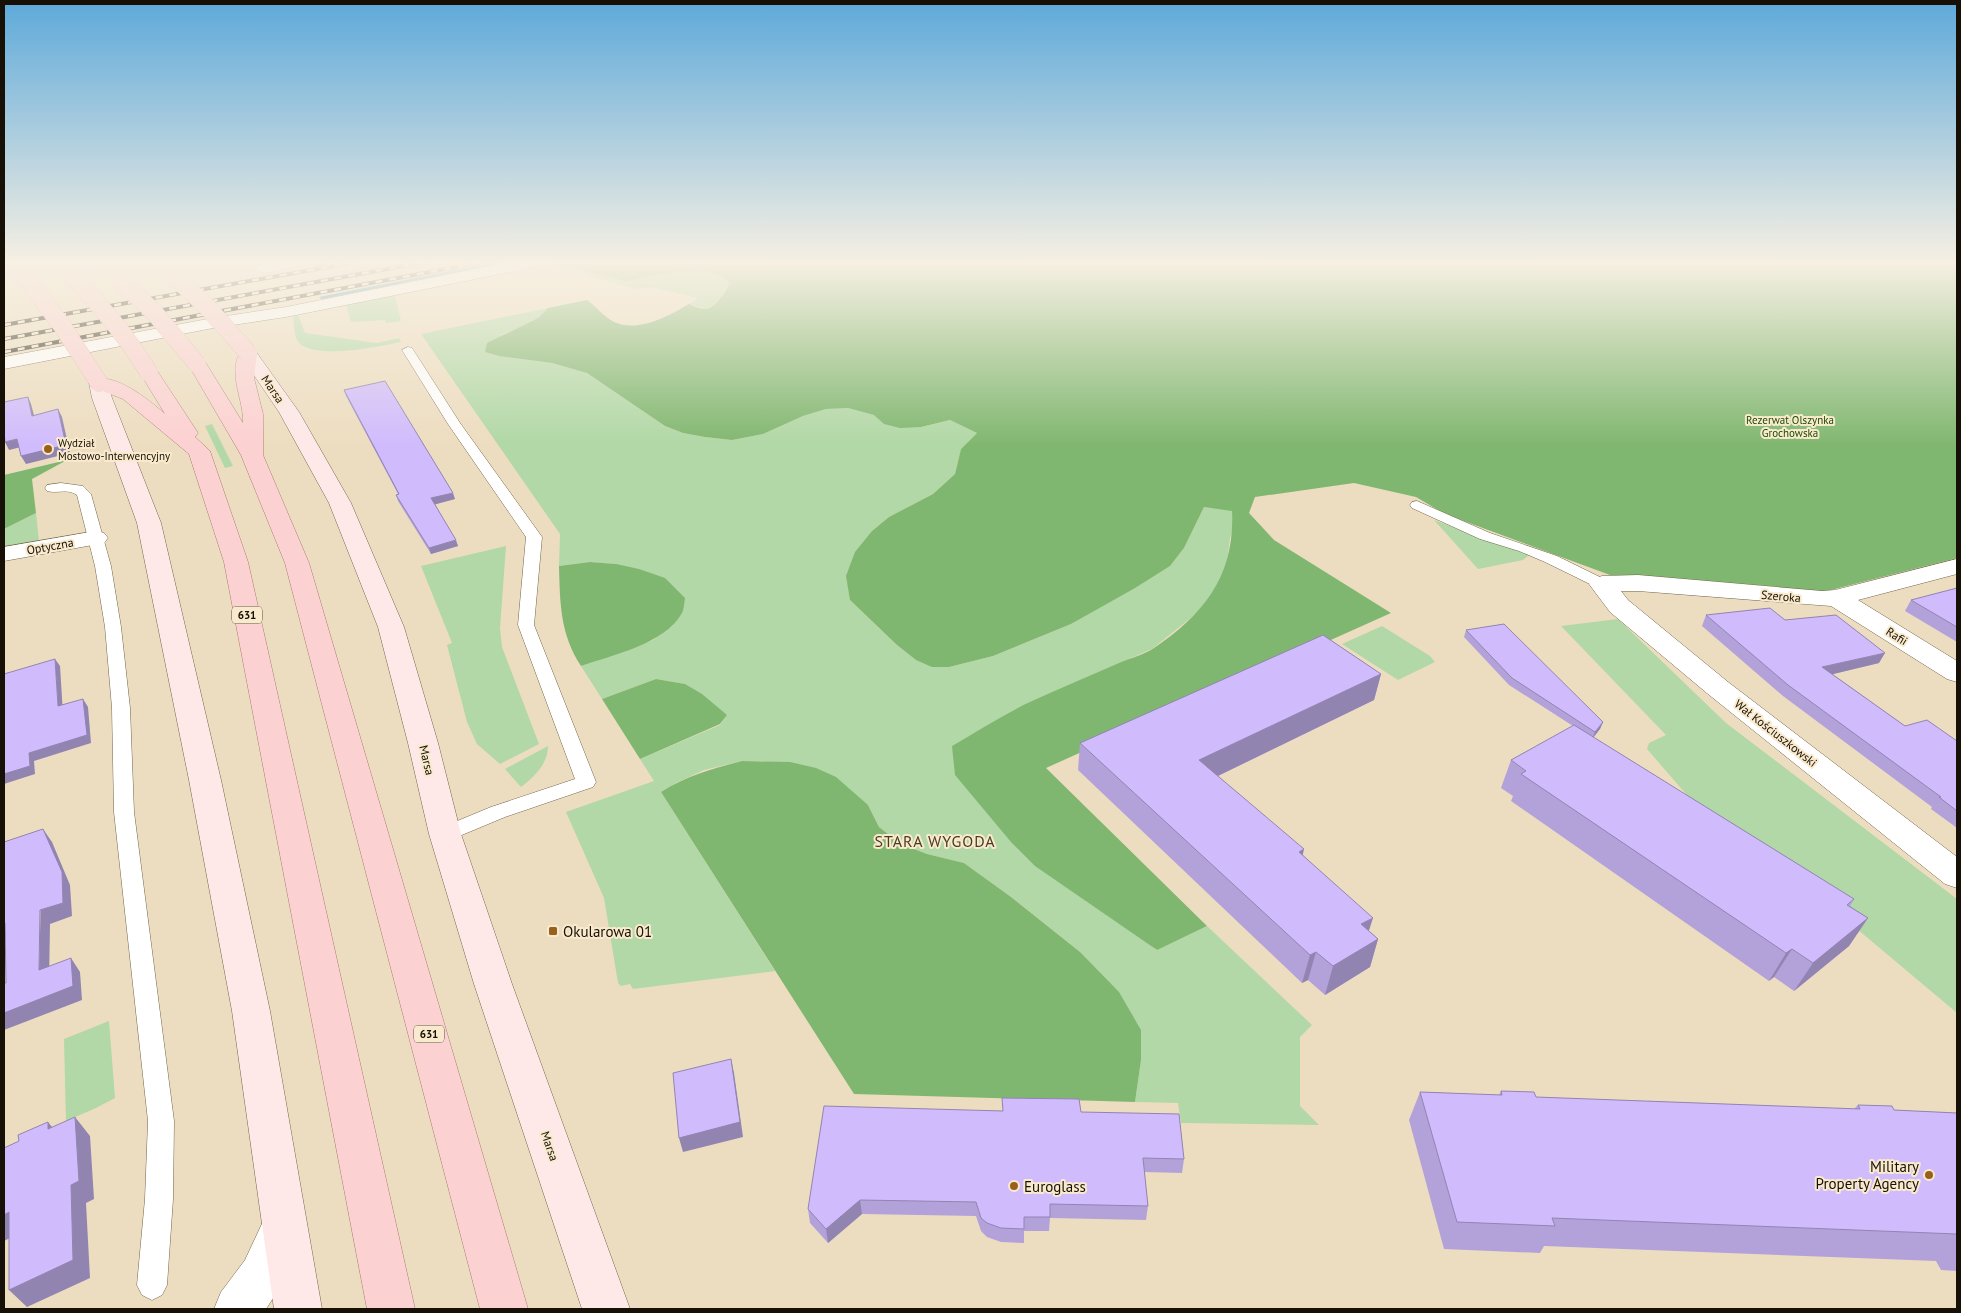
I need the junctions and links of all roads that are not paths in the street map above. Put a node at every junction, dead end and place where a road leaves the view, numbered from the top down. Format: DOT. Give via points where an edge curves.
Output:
graph roads {
  1 [pos="59,322"];
  2 [pos="114,322"];
  3 [pos="162,322"];
  4 [pos="217,322"];
  5 [pos="221,322"];
  6 [pos="408,350"];
  7 [pos="248,353"];
  8 [pos="4,363"];
  9 [pos="99,383"];
  10 [pos="199,451"];
  11 [pos="252,455"];
  12 [pos="52,488"];
  13 [pos="1417,505"];
  14 [pos="96,538"];
  15 [pos="4,554"];
  16 [pos="1957,566"];
  17 [pos="1602,584"];
  18 [pos="1836,598"];
  19 [pos="1957,673"];
  20 [pos="444,834"];
  21 [pos="1957,875"];
  22 [pos="286,1224"];
  23 [pos="152,1285"];
  24 [pos="238,1309"];
  25 [pos="298,1309"];
  26 [pos="391,1309"];
  27 [pos="504,1309"];
  28 [pos="606,1309"];
  1 -- 9 [label="main road, bridge"];
  2 -- 10 [label="main road, 631, bridge"];
  3 -- 11 [label="main road, 631, bridge" via="197,364"];
  4 -- 8 [label="street"];
  5 -- 7 [label="main road, Marsa, bridge"];
  6 -- 20 [label="lane" via="454,424 534,537 526,625 586,782"];
  7 -- 11 [label="main road" via="244,378 253,414"];
  7 -- 20 [label="main road, Marsa" via="289,412 340,503 391,627"];
  9 -- 10 [label="main road" via="130,395"];
  9 -- 22 [label="main road" via="149,522 251,1011"];
  10 -- 26 [label="main road, 631" via="236,562"];
  11 -- 27 [label="main road, 631" via="297,563"];
  12 -- 14 [label="lane" via="81,490"];
  13 -- 17 [label="lane"];
  14 -- 15 [label="street, Optyczna"];
  14 -- 23 [label="lane" via="113,627 121,708 124,812 161,1121"];
  16 -- 18 [label="street, Szeroka"];
  17 -- 18 [label="street, Szeroka" via="1638,583"];
  17 -- 21 [label="street, Wał Kościuszkowski" via="1619,606 1718,688"];
  18 -- 19 [label="street, Rafii"];
  20 -- 28 [label="main road, Marsa"];
  22 -- 24 [label="street" via="261,1276"];
  22 -- 25 [label="main road"];
}
